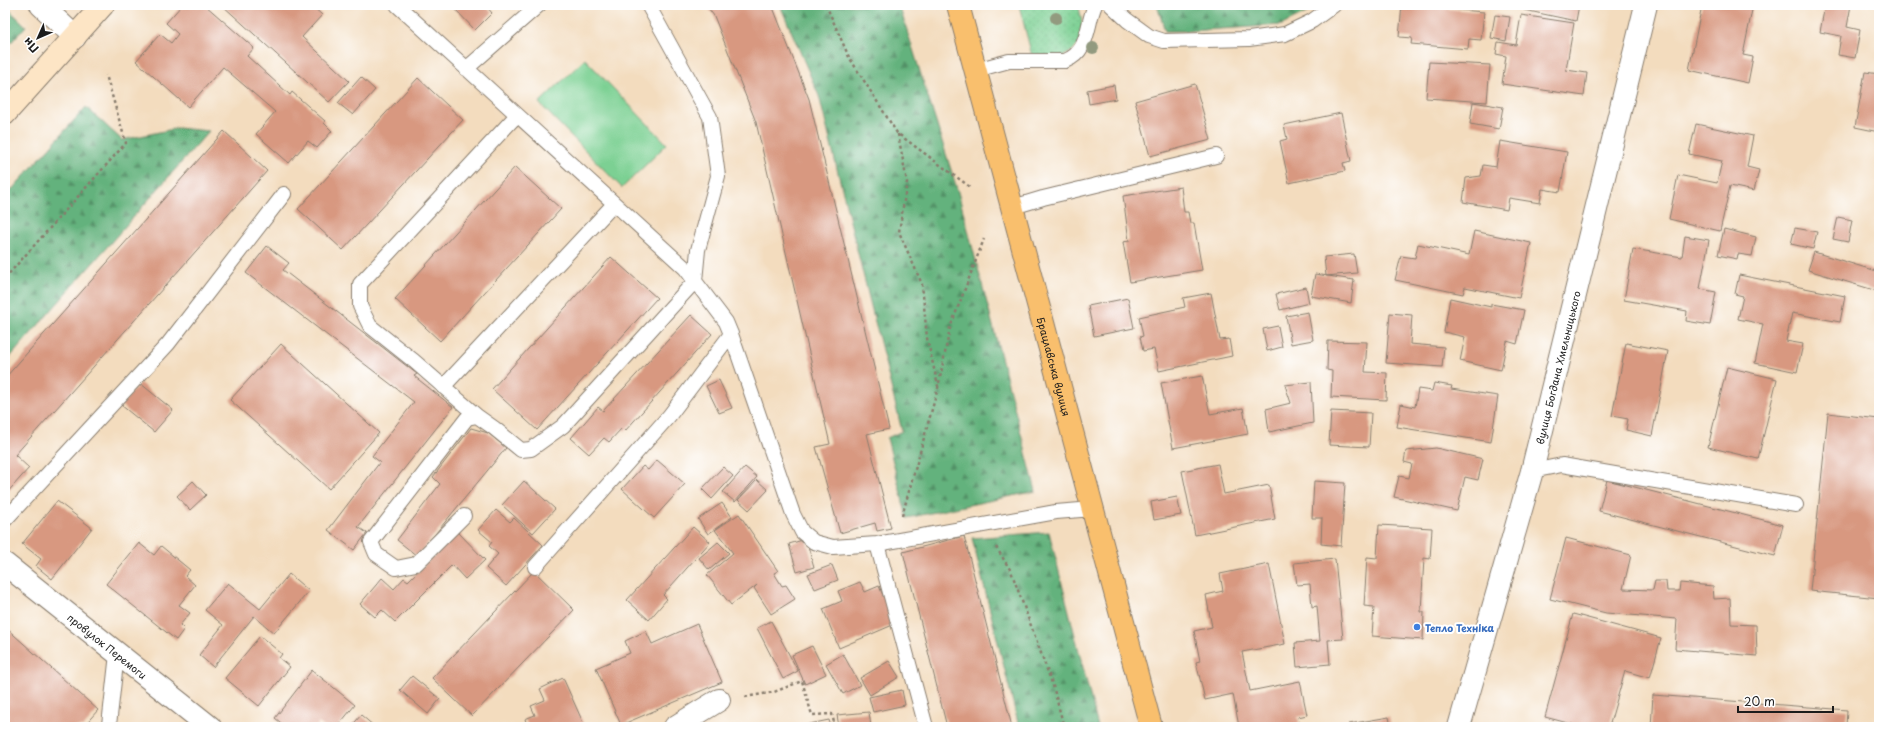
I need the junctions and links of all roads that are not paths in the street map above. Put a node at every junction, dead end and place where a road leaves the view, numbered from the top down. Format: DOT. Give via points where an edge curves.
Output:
graph roads {
  1 [pos="41,5"];
  2 [pos="103,5"];
  3 [pos="396,5"];
  4 [pos="539,5"];
  5 [pos="648,5"];
  6 [pos="958,5"];
  7 [pos="1095,5"];
  8 [pos="1111,5"];
  9 [pos="1334,5"];
  10 [pos="1646,5"];
  11 [pos="74,37"];
  12 [pos="466,69"];
  13 [pos="976,70"];
  14 [pos="5,114"];
  15 [pos="517,116"];
  16 [pos="1216,156"];
  17 [pos="284,194"];
  18 [pos="614,204"];
  19 [pos="1013,207"];
  20 [pos="695,281"];
  21 [pos="732,334"];
  22 [pos="444,387"];
  23 [pos="477,416"];
  24 [pos="1532,471"];
  25 [pos="1796,505"];
  26 [pos="1093,508"];
  27 [pos="464,516"];
  28 [pos="5,520"];
  29 [pos="877,544"];
  30 [pos="5,564"];
  31 [pos="535,567"];
  32 [pos="117,654"];
  33 [pos="719,700"];
  34 [pos="107,727"];
  35 [pos="210,727"];
  36 [pos="674,727"];
  37 [pos="926,727"];
  38 [pos="1151,727"];
  39 [pos="1459,727"];
  1 -- 11 [label="street"];
  2 -- 11 [label="main road"];
  3 -- 12 [label="lane"];
  4 -- 12 [label="lane"];
  5 -- 20 [label="lane" via="710,117 718,176 698,250"];
  6 -- 13 [label="main road, Брацлавська вулиця"];
  7 -- 13 [label="lane" via="1090,15 1086,38 1081,49 1073,57 1065,61 1009,61"];
  8 -- 9 [label="lane" via="1149,36 1164,41 1249,39 1285,34 1312,21"];
  10 -- 24 [label="street, вулиця Богдана Хмельницького"];
  11 -- 14 [label="main road"];
  12 -- 15 [label="lane"];
  13 -- 19 [label="main road, Брацлавська вулиця"];
  15 -- 18 [label="lane"];
  15 -- 22 [label="lane" via="360,284 360,306 370,326"];
  16 -- 19 [label="lane"];
  17 -- 28 [label="lane" via="168,344"];
  18 -- 20 [label="lane" via="685,268"];
  18 -- 22 [label="lane"];
  19 -- 26 [label="main road, Брацлавська вулиця"];
  20 -- 21 [label="lane"];
  20 -- 23 [label="lane" via="563,426 531,449 521,450"];
  21 -- 29 [label="lane" via="793,514 802,532 814,542 834,547"];
  21 -- 31 [label="lane" via="669,416"];
  22 -- 23 [label="lane"];
  23 -- 27 [label="lane" via="467,418 371,542 376,554 396,568 416,564"];
  24 -- 25 [label="lane" via="1562,465"];
  24 -- 39 [label="street, вулиця Богдана Хмельницького"];
  26 -- 29 [label="lane" via="1056,512"];
  26 -- 38 [label="main road, Брацлавська вулиця"];
  29 -- 37 [label="lane"];
  30 -- 32 [label="street, провулок Перемоги"];
  32 -- 34 [label="lane"];
  32 -- 35 [label="street, провулок Перемоги"];
  33 -- 36 [label="street"];
}
